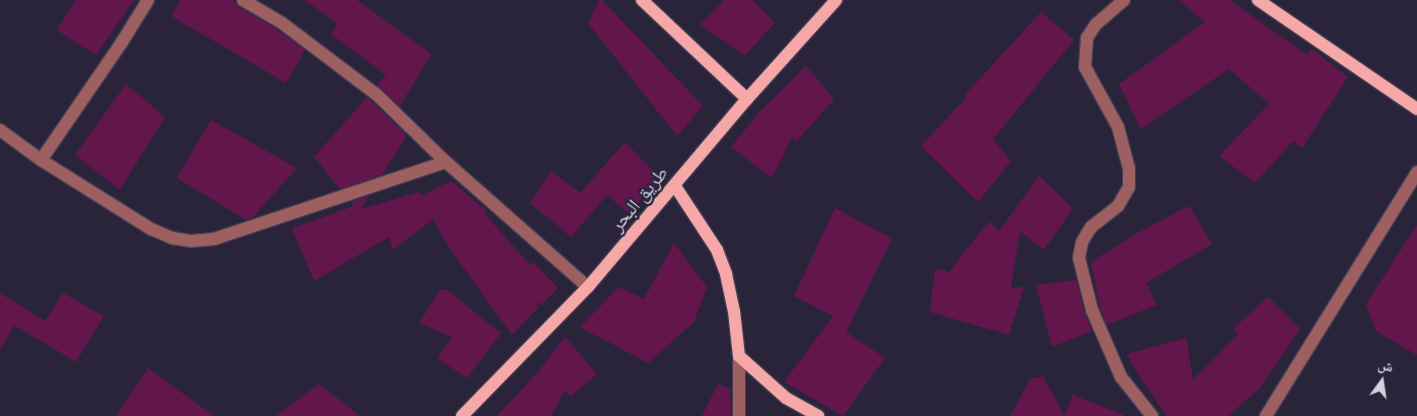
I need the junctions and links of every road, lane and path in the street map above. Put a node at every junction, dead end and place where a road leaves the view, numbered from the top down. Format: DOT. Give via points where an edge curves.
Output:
graph roads {
  1 [pos="148,0"];
  2 [pos="242,0"];
  3 [pos="642,0"];
  4 [pos="836,0"];
  5 [pos="1124,0"];
  6 [pos="1258,0"];
  7 [pos="747,98"];
  8 [pos="1417,109"];
  9 [pos="0,130"];
  10 [pos="41,160"];
  11 [pos="446,162"];
  12 [pos="1417,172"];
  13 [pos="675,186"];
  14 [pos="588,287"];
  15 [pos="740,356"];
  16 [pos="462,416"];
  17 [pos="739,416"];
  18 [pos="818,416"];
  19 [pos="1152,416"];
  20 [pos="1266,416"];
  1 -- 10 [label="street"];
  2 -- 11 [label="street" via="282,23 376,94"];
  3 -- 7 [label="main road"];
  4 -- 7 [label="main road, طريق البحر"];
  5 -- 19 [label="street" via="1096,24 1087,38 1085,67 1118,127 1129,169 1129,187 1118,206 1091,227 1082,242 1079,258 1092,310 1121,376"];
  6 -- 8 [label="main road"];
  7 -- 13 [label="main road, طريق البحر"];
  9 -- 10 [label="street"];
  10 -- 11 [label="street" via="151,229 172,238 192,241 214,239"];
  11 -- 14 [label="street"];
  12 -- 20 [label="street"];
  13 -- 14 [label="main road, طريق البحر"];
  13 -- 15 [label="main road" via="717,250 726,274"];
  14 -- 16 [label="main road, طريق البحر"];
  15 -- 17 [label="street"];
  15 -- 18 [label="main road" via="786,398"];
}
